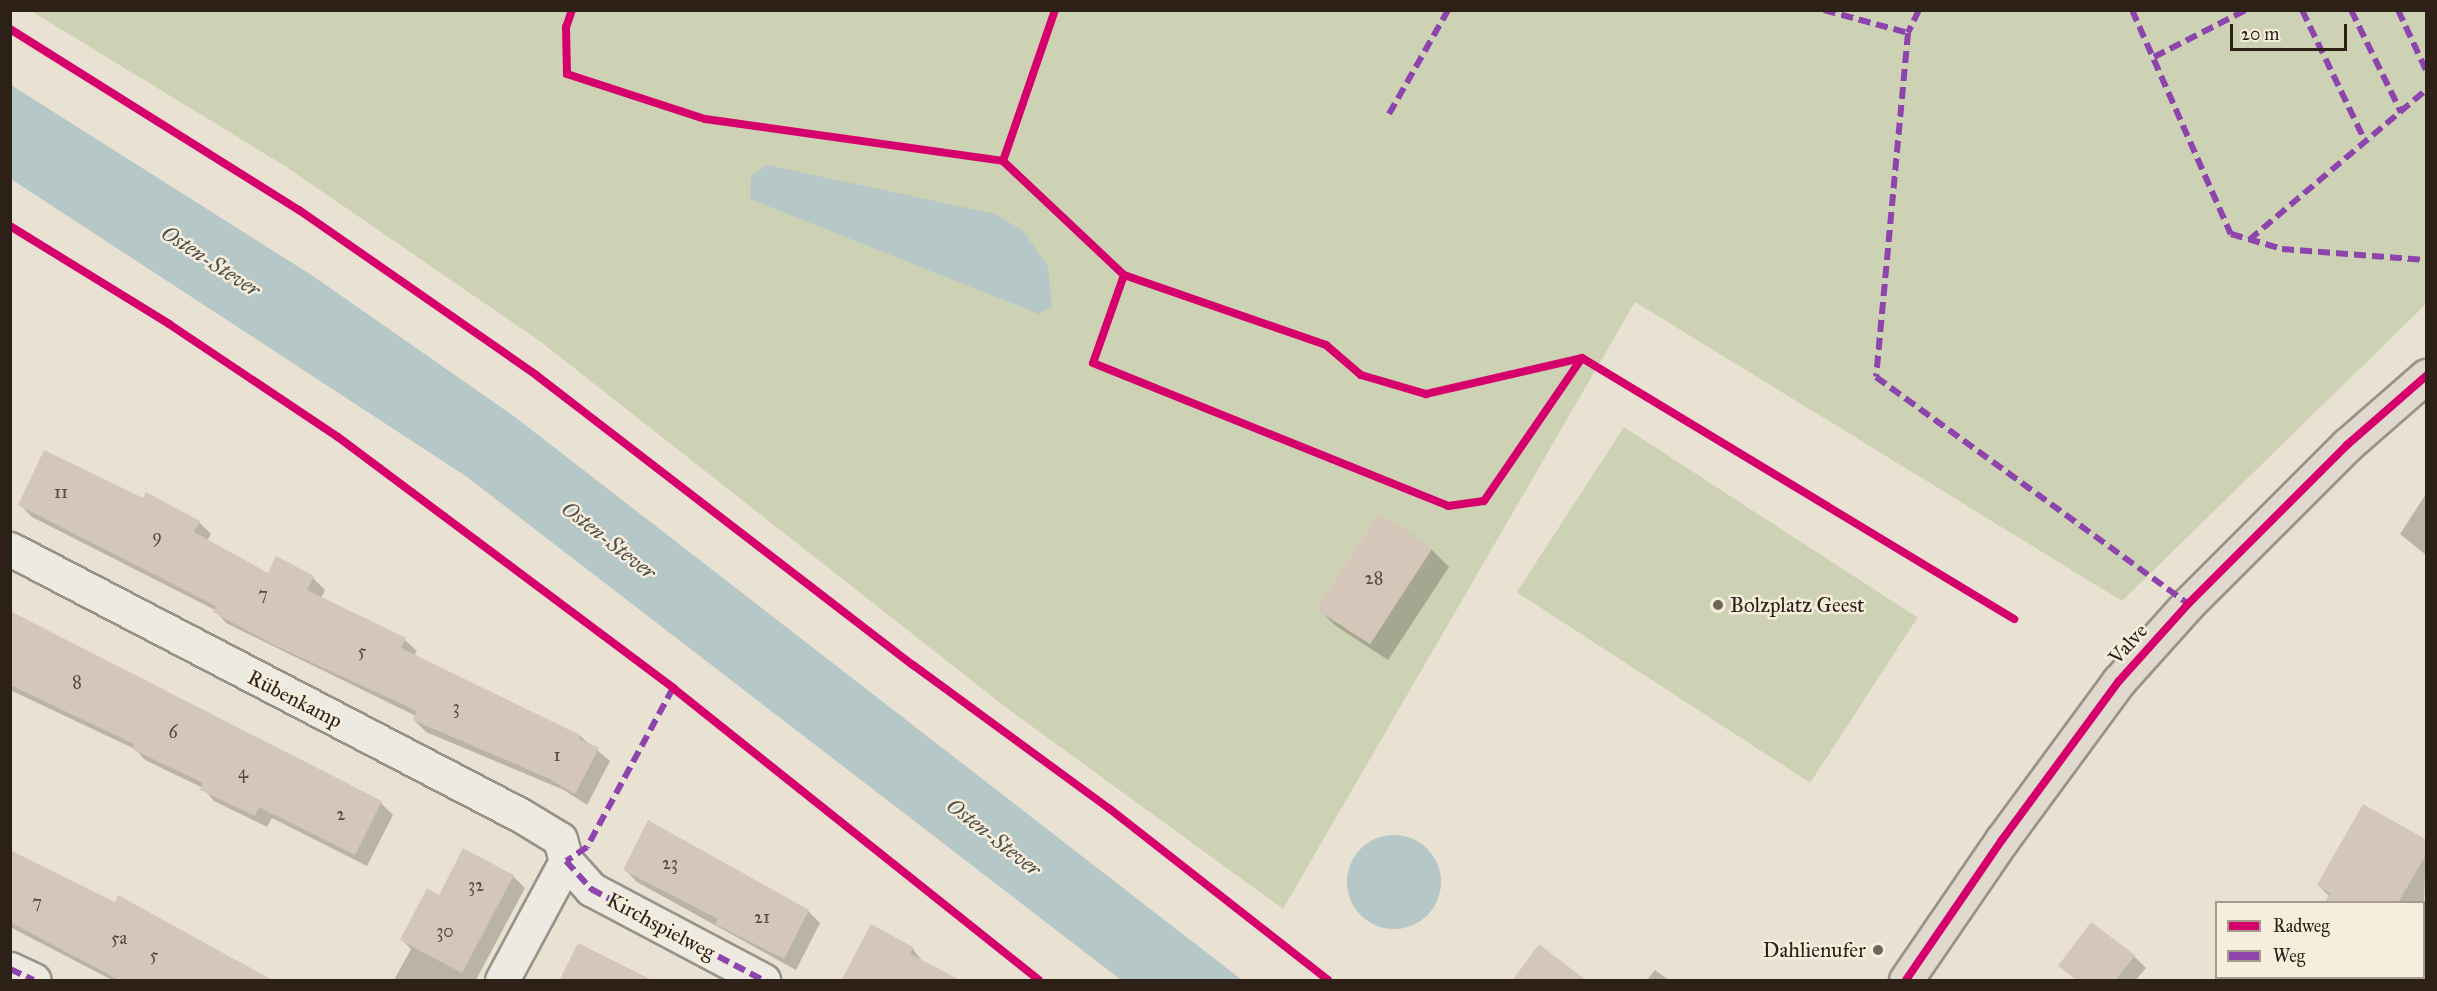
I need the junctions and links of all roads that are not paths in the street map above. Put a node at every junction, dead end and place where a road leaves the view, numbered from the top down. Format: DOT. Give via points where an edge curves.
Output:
graph roads {
  1 [pos="2427,376"];
  2 [pos="10,549"];
  3 [pos="566,861"];
  4 [pos="10,969"];
  5 [pos="34,981"];
  6 [pos="502,981"];
  7 [pos="763,981"];
  8 [pos="1906,981"];
  1 -- 8 [label="main road, Valve" via="2347,445 2188,604 2119,681 2002,840"];
  2 -- 3 [label="street, Rübenkamp" via="522,816 560,839"];
  3 -- 6 [label="street"];
  3 -- 7 [label="street, Kirchspielweg" via="591,889"];
  4 -- 5 [label="street"];
}
